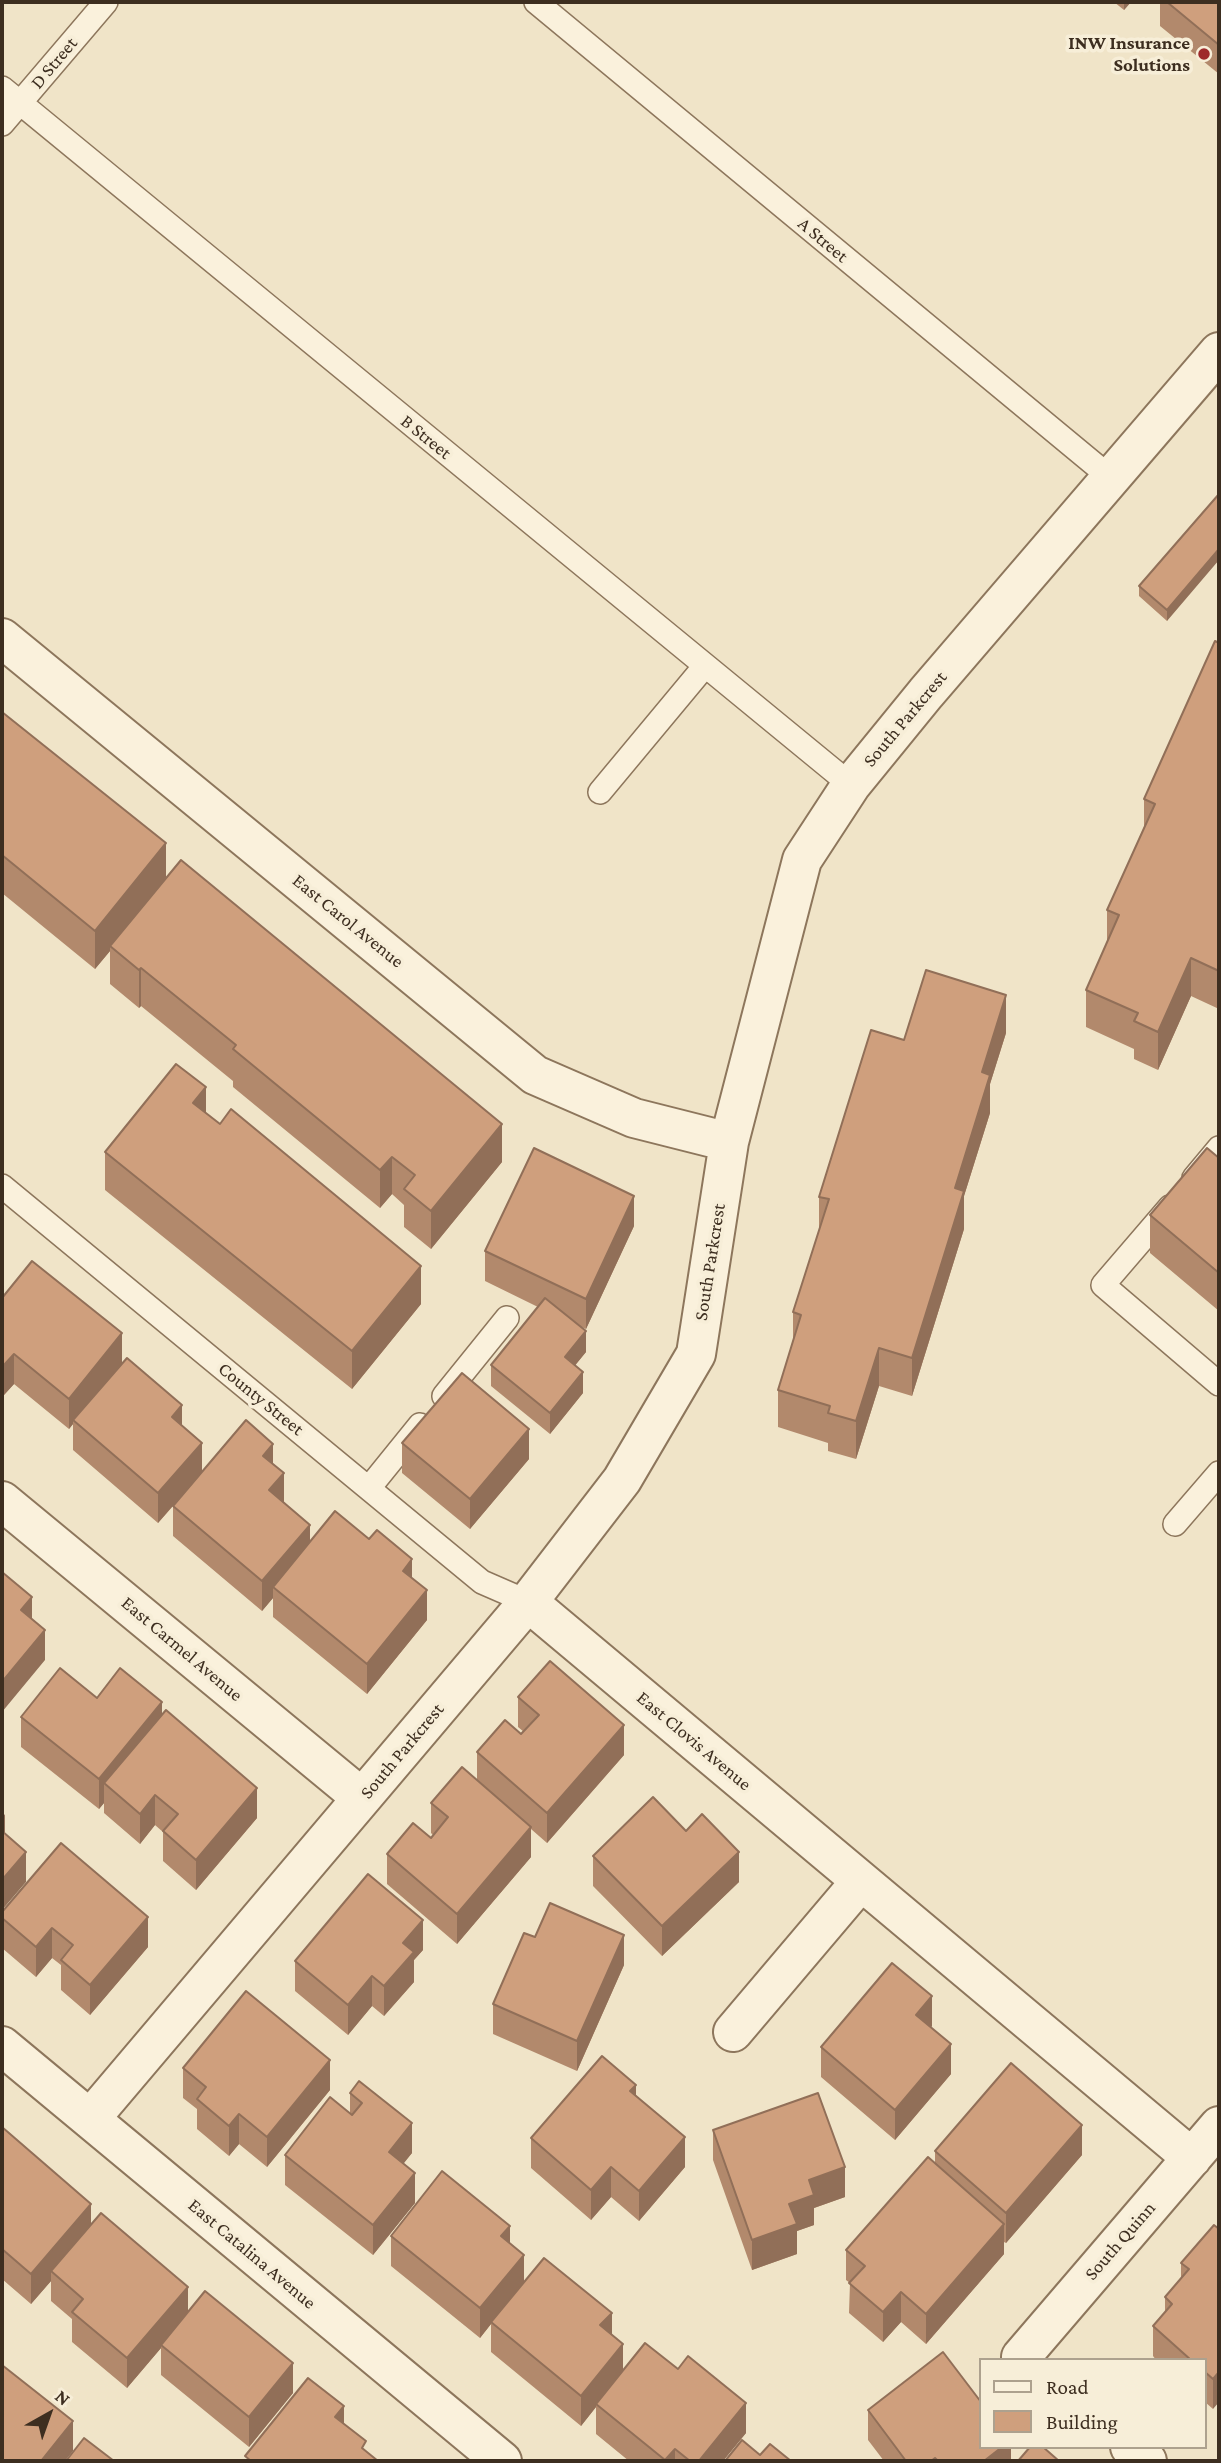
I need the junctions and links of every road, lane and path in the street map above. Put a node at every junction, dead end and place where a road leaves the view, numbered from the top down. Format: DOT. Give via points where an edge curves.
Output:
graph roads {
  1 [pos="106,2"];
  2 [pos="536,2"];
  3 [pos="2,88"];
  4 [pos="19,103"];
  5 [pos="2,124"];
  6 [pos="1219,352"];
  7 [pos="1111,478"];
  8 [pos="2,638"];
  9 [pos="704,667"];
  10 [pos="851,785"];
  11 [pos="600,792"];
  12 [pos="729,1142"];
  13 [pos="1219,1149"];
  14 [pos="2,1185"];
  15 [pos="507,1318"];
  16 [pos="1219,1384"];
  17 [pos="1219,1473"];
  18 [pos="369,1488"];
  19 [pos="2,1501"];
  20 [pos="1175,1524"];
  21 [pos="528,1602"];
  22 [pos="362,1798"];
  23 [pos="861,1881"];
  24 [pos="733,2032"];
  25 [pos="2,2046"];
  26 [pos="90,2119"];
  27 [pos="1219,2126"];
  28 [pos="1192,2158"];
  29 [pos="1023,2358"];
  30 [pos="1132,2449"];
  31 [pos="502,2461"];
  32 [pos="1147,2461"];
  1 -- 4 [label="lane, D Street"];
  2 -- 7 [label="lane, A Street"];
  3 -- 4 [label="lane, B Street"];
  4 -- 5 [label="lane, D Street"];
  4 -- 9 [label="lane, B Street"];
  6 -- 7 [label="street, South Parkcrest"];
  7 -- 10 [label="street, South Parkcrest"];
  8 -- 12 [label="street, East Carol Avenue" via="535,1075 634,1118"];
  9 -- 10 [label="lane, B Street"];
  9 -- 11 [label="lane"];
  10 -- 12 [label="street, South Parkcrest" via="802,860"];
  12 -- 21 [label="street, South Parkcrest" via="696,1354 622,1480"];
  13 -- 16 [label="lane" via="1102,1285"];
  14 -- 18 [label="lane, County Street"];
  15 -- 18 [label="lane"];
  17 -- 20 [label="lane"];
  18 -- 21 [label="lane, County Street" via="482,1582"];
  19 -- 22 [label="street, East Carmel Avenue"];
  21 -- 22 [label="street, South Parkcrest"];
  21 -- 23 [label="street, East Clovis Avenue"];
  22 -- 26 [label="street, South Parkcrest"];
  23 -- 24 [label="street"];
  23 -- 28 [label="street, East Clovis Avenue"];
  25 -- 26 [label="street, East Catalina Avenue"];
  26 -- 31 [label="street, East Catalina Avenue"];
  27 -- 28 [label="street, South Quinn"];
  28 -- 29 [label="street, South Quinn"];
  30 -- 32 [label="street"];
}
